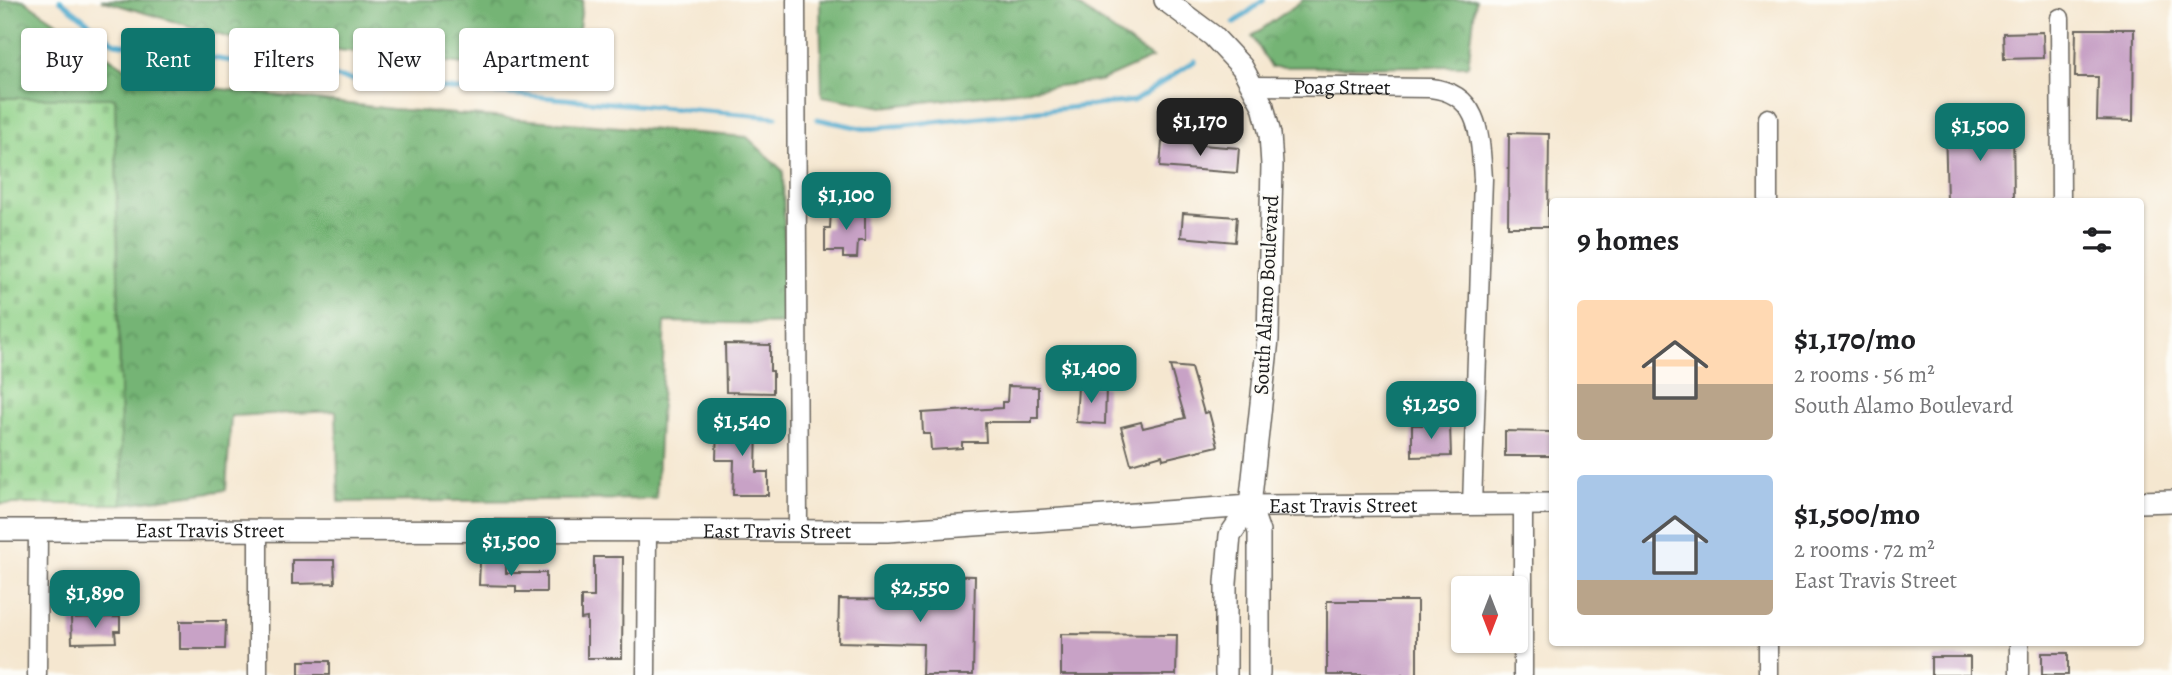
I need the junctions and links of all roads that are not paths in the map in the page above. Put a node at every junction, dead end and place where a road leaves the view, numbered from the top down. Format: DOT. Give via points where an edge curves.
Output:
graph roads {
  1 [pos="796,0"];
  2 [pos="1165,0"];
  3 [pos="2060,18"];
  4 [pos="1254,86"];
  5 [pos="1768,118"];
  6 [pos="1768,198"];
  7 [pos="2061,198"];
  8 [pos="2144,502"];
  9 [pos="2172,502"];
  10 [pos="1549,504"];
  11 [pos="1472,505"];
  12 [pos="1523,505"];
  13 [pos="1250,506"];
  14 [pos="258,529"];
  15 [pos="0,530"];
  16 [pos="37,530"];
  17 [pos="798,531"];
  18 [pos="647,532"];
  19 [pos="1768,646"];
  20 [pos="2019,646"];
  21 [pos="37,675"];
  22 [pos="258,675"];
  23 [pos="646,675"];
  24 [pos="1226,675"];
  25 [pos="1259,675"];
  26 [pos="1523,675"];
  27 [pos="1768,675"];
  28 [pos="2019,675"];
  1 -- 17 [label="street"];
  2 -- 4 [label="street" via="1213,36"];
  3 -- 7 [label="street"];
  4 -- 11 [label="street, Poag Street" via="1430,88 1445,90 1466,102 1476,126 1483,179"];
  4 -- 13 [label="street, South Alamo Boulevard" via="1270,134 1272,165 1268,339"];
  5 -- 6 [label="street"];
  8 -- 9 [label="street"];
  10 -- 12 [label="street, East Travis Street"];
  11 -- 12 [label="street, East Travis Street"];
  11 -- 13 [label="street, East Travis Street"];
  12 -- 26 [label="street"];
  13 -- 17 [label="street, East Travis Street" via="887,531"];
  13 -- 24 [label="street, South Alamo Boulevard" via="1230,534"];
  13 -- 25 [label="street, South Alamo Boulevard" via="1259,533"];
  14 -- 16 [label="street, East Travis Street"];
  14 -- 18 [label="street, East Travis Street"];
  14 -- 22 [label="street"];
  15 -- 16 [label="street, East Travis Street"];
  16 -- 21 [label="street"];
  17 -- 18 [label="street, East Travis Street"];
  18 -- 23 [label="street"];
  19 -- 27 [label="street"];
  20 -- 28 [label="street"];
}
